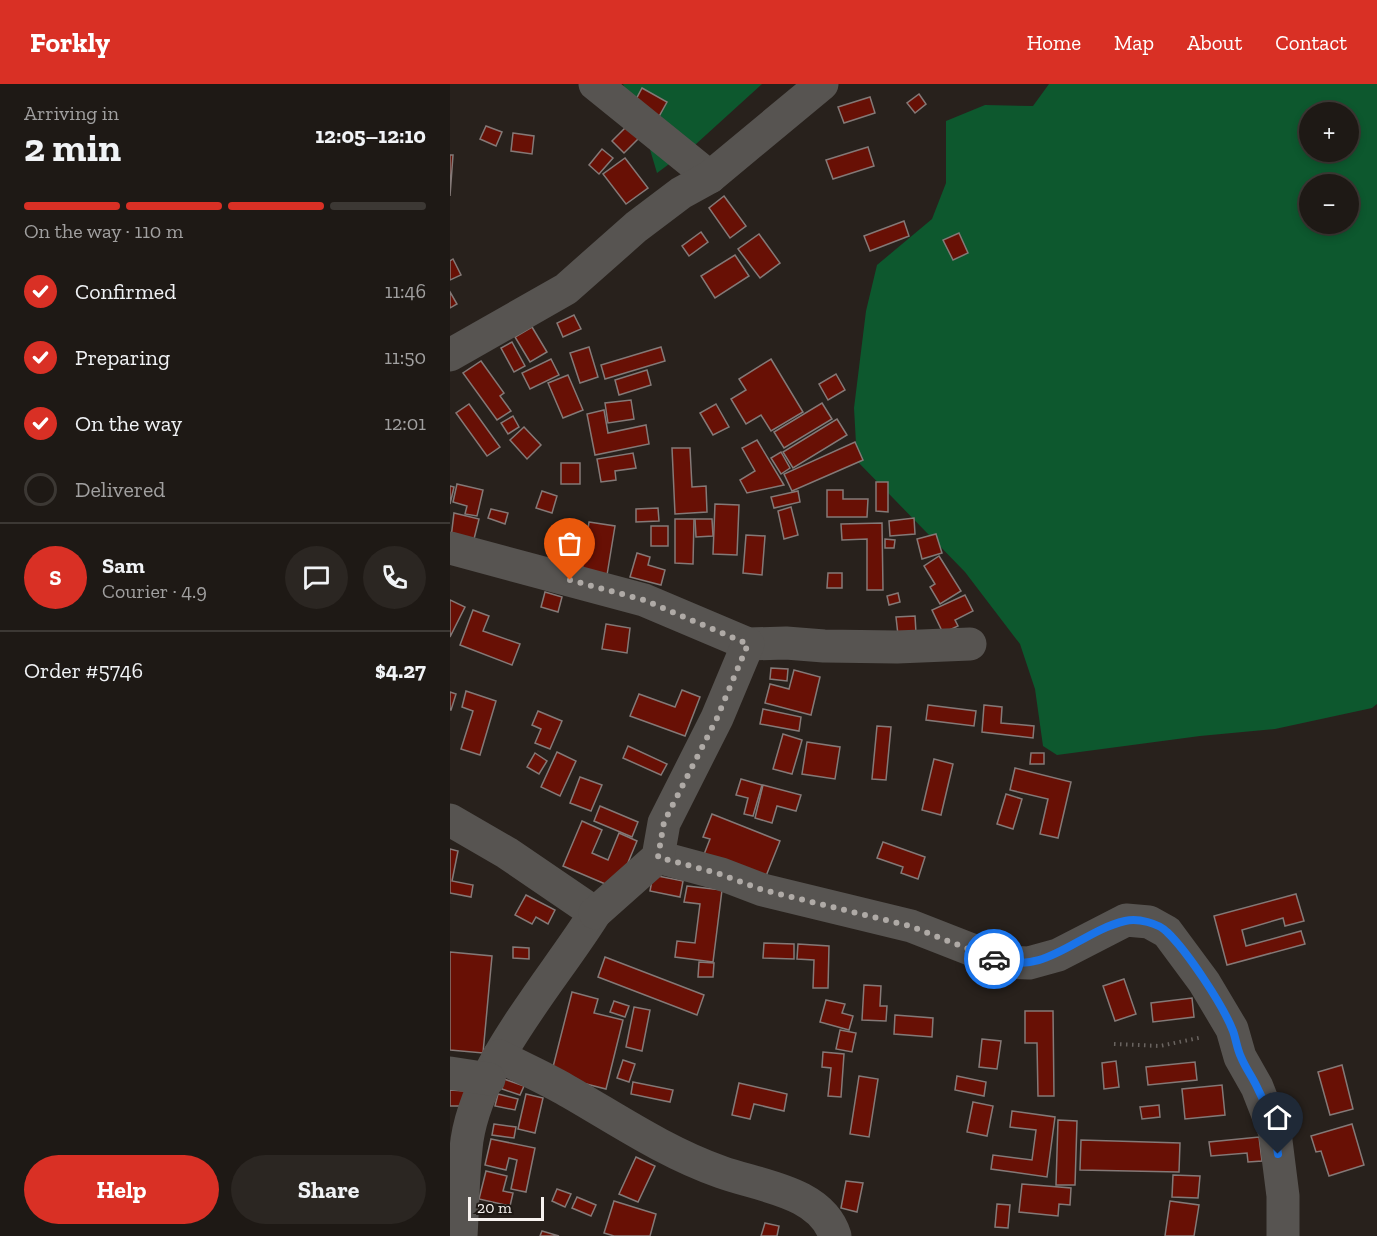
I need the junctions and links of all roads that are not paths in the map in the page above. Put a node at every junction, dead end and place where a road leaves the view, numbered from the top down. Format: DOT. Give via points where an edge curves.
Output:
graph roads {
  1 [pos="595,84"];
  2 [pos="822,84"];
  3 [pos="710,177"];
  4 [pos="450,355"];
  5 [pos="450,548"];
  6 [pos="748,644"];
  7 [pos="970,644"];
  8 [pos="450,820"];
  9 [pos="658,857"];
  10 [pos="595,913"];
  11 [pos="494,1067"];
  12 [pos="450,1073"];
  13 [pos="461,1236"];
  14 [pos="836,1236"];
  15 [pos="1283,1236"];
  1 -- 3 [label="street"];
  2 -- 3 [label="street"];
  3 -- 4 [label="street" via="645,220 566,289"];
  5 -- 6 [label="street" via="644,600"];
  6 -- 7 [label="street"];
  6 -- 9 [label="street" via="717,718 664,822"];
  8 -- 10 [label="street"];
  9 -- 10 [label="street"];
  9 -- 15 [label="street" via="763,890 910,926 1003,962 1029,963 1058,955 1126,920 1149,922 1167,932 1232,1029 1240,1057 1275,1133 1283,1196"];
  10 -- 11 [label="street"];
  11 -- 12 [label="street"];
  11 -- 13 [label="street" via="467,1138"];
  11 -- 14 [label="street" via="563,1088 661,1146 720,1172 800,1198 818,1210"];
}
